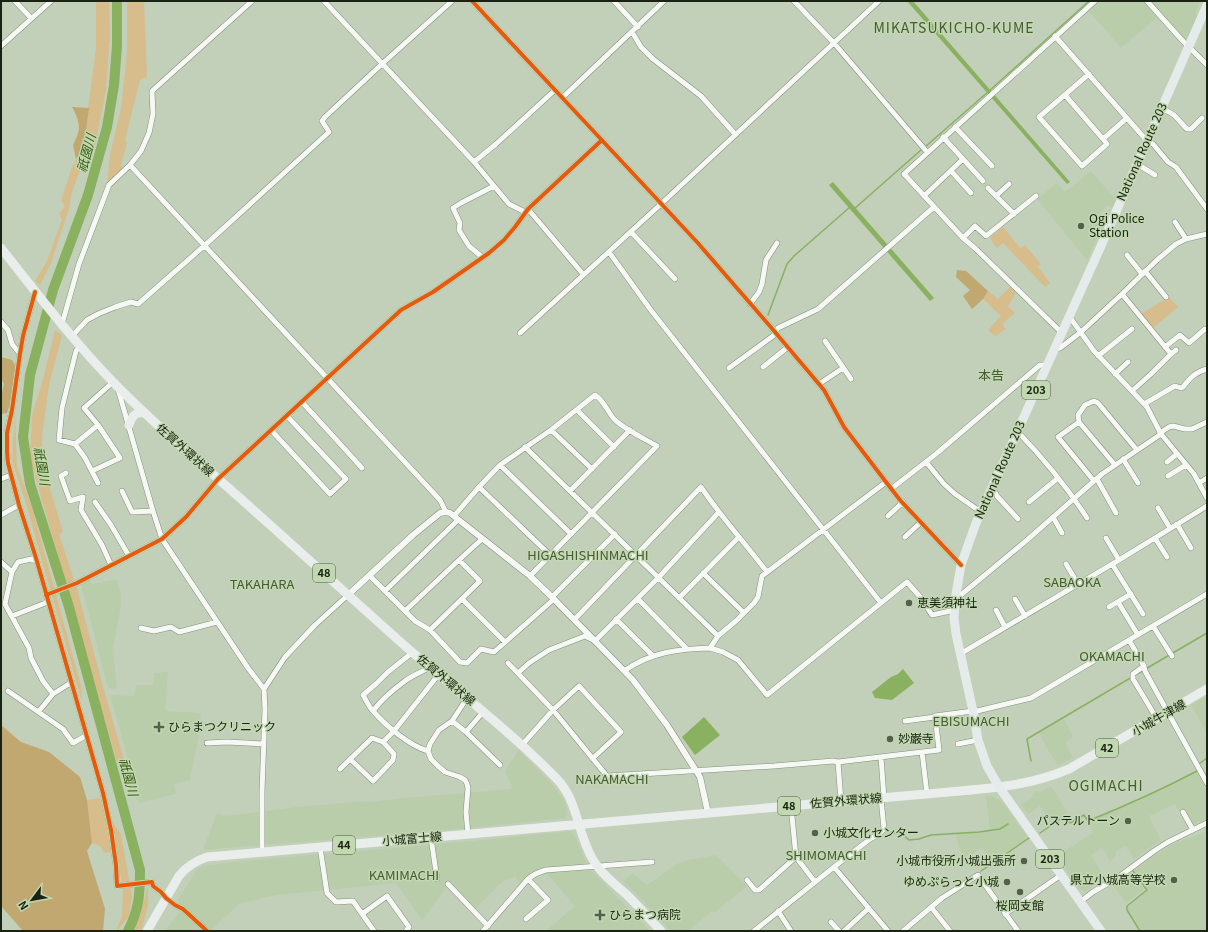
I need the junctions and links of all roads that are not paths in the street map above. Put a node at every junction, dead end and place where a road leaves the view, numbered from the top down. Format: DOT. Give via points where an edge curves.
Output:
graph roads {
  1 [pos="15,1"];
  2 [pos="51,1"];
  3 [pos="252,1"];
  4 [pos="324,1"];
  5 [pos="452,1"];
  6 [pos="472,1"];
  7 [pos="614,1"];
  8 [pos="664,1"];
  9 [pos="794,1"];
  10 [pos="878,1"];
  11 [pos="1094,1"];
  12 [pos="1147,1"];
  13 [pos="1207,5"];
  14 [pos="31,18"];
  15 [pos="638,27"];
  16 [pos="632,32"];
  17 [pos="1055,36"];
  18 [pos="834,43"];
  19 [pos="1,46"];
  20 [pos="1189,47"];
  21 [pos="383,63"];
  22 [pos="1207,65"];
  23 [pos="1089,74"];
  24 [pos="555,90"];
  25 [pos="1065,95"];
  26 [pos="562,98"];
  27 [pos="1162,108"];
  28 [pos="1127,118"];
  29 [pos="1202,118"];
  30 [pos="955,127"];
  31 [pos="735,134"];
  32 [pos="943,137"];
  33 [pos="602,140"];
  34 [pos="1103,140"];
  35 [pos="1147,141"];
  36 [pos="927,152"];
  37 [pos="963,159"];
  38 [pos="474,162"];
  39 [pos="1137,164"];
  40 [pos="130,165"];
  41 [pos="992,166"];
  42 [pos="951,171"];
  43 [pos="1155,175"];
  44 [pos="983,181"];
  45 [pos="1009,184"];
  46 [pos="494,186"];
  47 [pos="988,188"];
  48 [pos="971,193"];
  49 [pos="924,196"];
  50 [pos="996,196"];
  51 [pos="1036,196"];
  52 [pos="661,204"];
  53 [pos="934,207"];
  54 [pos="1207,209"];
  55 [pos="527,210"];
  56 [pos="1014,214"];
  57 [pos="1175,222"];
  58 [pos="631,232"];
  59 [pos="1207,234"];
  60 [pos="963,238"];
  61 [pos="1186,239"];
  62 [pos="777,243"];
  63 [pos="204,246"];
  64 [pos="1,248"];
  65 [pos="609,252"];
  66 [pos="1127,254"];
  67 [pos="482,258"];
  68 [pos="1143,273"];
  69 [pos="583,274"];
  70 [pos="675,280"];
  71 [pos="35,292"];
  72 [pos="1122,294"];
  73 [pos="1166,297"];
  74 [pos="750,304"];
  75 [pos="1069,316"];
  76 [pos="1,322"];
  77 [pos="62,324"];
  78 [pos="1132,329"];
  79 [pos="1207,330"];
  80 [pos="775,332"];
  81 [pos="1081,332"];
  82 [pos="520,333"];
  83 [pos="1062,333"];
  84 [pos="72,336"];
  85 [pos="825,341"];
  86 [pos="80,346"];
  87 [pos="788,347"];
  88 [pos="1165,347"];
  89 [pos="1054,349"];
  90 [pos="1176,350"];
  91 [pos="20,354"];
  92 [pos="1171,354"];
  93 [pos="1098,356"];
  94 [pos="1128,362"];
  95 [pos="1047,365"];
  96 [pos="763,367"];
  97 [pos="729,368"];
  98 [pos="844,368"];
  99 [pos="1207,369"];
  100 [pos="1115,374"];
  101 [pos="327,379"];
  102 [pos="851,379"];
  103 [pos="115,384"];
  104 [pos="819,384"];
  105 [pos="1132,390"];
  106 [pos="302,402"];
  107 [pos="1144,404"];
  108 [pos="577,410"];
  109 [pos="144,413"];
  110 [pos="287,416"];
  111 [pos="1078,422"];
  112 [pos="1207,422"];
  113 [pos="98,425"];
  114 [pos="129,425"];
  115 [pos="272,430"];
  116 [pos="551,430"];
  117 [pos="630,430"];
  118 [pos="1017,431"];
  119 [pos="1160,433"];
  120 [pos="75,444"];
  121 [pos="614,447"];
  122 [pos="525,448"];
  123 [pos="1137,450"];
  124 [pos="1178,454"];
  125 [pos="1123,459"];
  126 [pos="926,462"];
  127 [pos="1166,462"];
  128 [pos="500,465"];
  129 [pos="1115,465"];
  130 [pos="1186,465"];
  131 [pos="362,468"];
  132 [pos="592,470"];
  133 [pos="92,471"];
  134 [pos="66,473"];
  135 [pos="11,476"];
  136 [pos="1168,476"];
  137 [pos="1058,478"];
  138 [pos="1207,478"];
  139 [pos="1,479"];
  140 [pos="218,479"];
  141 [pos="1095,480"];
  142 [pos="886,482"];
  143 [pos="98,483"];
  144 [pos="1138,483"];
  145 [pos="1199,483"];
  146 [pos="479,487"];
  147 [pos="992,487"];
  148 [pos="892,489"];
  149 [pos="122,491"];
  150 [pos="570,491"];
  151 [pos="1074,498"];
  152 [pos="1207,498"];
  153 [pos="95,502"];
  154 [pos="903,502"];
  155 [pos="1030,502"];
  156 [pos="19,505"];
  157 [pos="1207,506"];
  158 [pos="1158,508"];
  159 [pos="153,511"];
  160 [pos="446,512"];
  161 [pos="592,512"];
  162 [pos="719,512"];
  163 [pos="981,512"];
  164 [pos="1116,513"];
  165 [pos="1,515"];
  166 [pos="888,516"];
  167 [pos="1053,517"];
  168 [pos="456,518"];
  169 [pos="1087,518"];
  170 [pos="1018,519"];
  171 [pos="920,522"];
  172 [pos="1177,524"];
  173 [pos="1170,528"];
  174 [pos="823,530"];
  175 [pos="1062,533"];
  176 [pos="571,534"];
  177 [pos="615,534"];
  178 [pos="905,536"];
  179 [pos="738,537"];
  180 [pos="1106,538"];
  181 [pos="1155,538"];
  182 [pos="162,539"];
  183 [pos="482,539"];
  184 [pos="1191,548"];
  185 [pos="550,555"];
  186 [pos="636,555"];
  187 [pos="128,556"];
  188 [pos="1167,557"];
  189 [pos="36,558"];
  190 [pos="459,560"];
  191 [pos="1119,560"];
  192 [pos="1,562"];
  193 [pos="1066,564"];
  194 [pos="1112,564"];
  195 [pos="111,565"];
  196 [pos="960,565"];
  197 [pos="12,572"];
  198 [pos="767,572"];
  199 [pos="703,573"];
  200 [pos="370,576"];
  201 [pos="530,576"];
  202 [pos="659,577"];
  203 [pos="1078,584"];
  204 [pos="385,591"];
  205 [pos="1131,594"];
  206 [pos="1207,594"];
  207 [pos="46,595"];
  208 [pos="348,595"];
  209 [pos="553,598"];
  210 [pos="679,598"];
  211 [pos="462,599"];
  212 [pos="638,599"];
  213 [pos="956,599"];
  214 [pos="1015,599"];
  215 [pos="48,602"];
  216 [pos="1118,602"];
  217 [pos="881,603"];
  218 [pos="1109,607"];
  219 [pos="955,610"];
  220 [pos="996,610"];
  221 [pos="405,611"];
  222 [pos="744,613"];
  223 [pos="1143,614"];
  224 [pos="12,616"];
  225 [pos="1025,616"];
  226 [pos="616,619"];
  227 [pos="574,620"];
  228 [pos="218,622"];
  229 [pos="1153,626"];
  230 [pos="1006,627"];
  231 [pos="141,628"];
  232 [pos="430,630"];
  233 [pos="1138,635"];
  234 [pos="718,636"];
  235 [pos="1129,640"];
  236 [pos="595,641"];
  237 [pos="505,642"];
  238 [pos="687,648"];
  239 [pos="710,648"];
  240 [pos="413,652"];
  241 [pos="960,654"];
  242 [pos="1171,655"];
  243 [pos="653,656"];
  244 [pos="508,663"];
  245 [pos="430,667"];
  246 [pos="1145,668"];
  247 [pos="624,671"];
  248 [pos="518,673"];
  249 [pos="439,674"];
  250 [pos="72,682"];
  251 [pos="264,689"];
  252 [pos="1207,689"];
  253 [pos="8,691"];
  254 [pos="53,694"];
  255 [pos="467,698"];
  256 [pos="553,710"];
  257 [pos="39,711"];
  258 [pos="373,711"];
  259 [pos="973,711"];
  260 [pos="483,712"];
  261 [pos="1168,712"];
  262 [pos="935,717"];
  263 [pos="1157,719"];
  264 [pos="452,721"];
  265 [pos="905,722"];
  266 [pos="394,731"];
  267 [pos="466,732"];
  268 [pos="86,735"];
  269 [pos="978,740"];
  270 [pos="383,742"];
  271 [pos="207,743"];
  272 [pos="264,744"];
  273 [pos="958,744"];
  274 [pos="522,745"];
  275 [pos="428,751"];
  276 [pos="922,752"];
  277 [pos="881,757"];
  278 [pos="593,758"];
  279 [pos="350,759"];
  280 [pos="838,762"];
  281 [pos="500,764"];
  282 [pos="340,769"];
  283 [pos="696,771"];
  284 [pos="1207,783"];
  285 [pos="999,787"];
  286 [pos="927,794"];
  287 [pos="883,798"];
  288 [pos="841,802"];
  289 [pos="791,806"];
  290 [pos="1183,812"];
  291 [pos="708,813"];
  292 [pos="1207,823"];
  293 [pos="579,824"];
  294 [pos="1193,830"];
  295 [pos="468,834"];
  296 [pos="431,838"];
  297 [pos="320,848"];
  298 [pos="262,852"];
  299 [pos="796,857"];
  300 [pos="652,862"];
  301 [pos="597,866"];
  302 [pos="834,867"];
  303 [pos="1061,875"];
  304 [pos="437,879"];
  305 [pos="528,879"];
  306 [pos="747,880"];
  307 [pos="815,882"];
  308 [pos="448,884"];
  309 [pos="166,898"];
  310 [pos="1080,902"];
  311 [pos="931,907"];
  312 [pos="869,908"];
  313 [pos="778,911"];
  314 [pos="362,914"];
  315 [pos="1005,914"];
  316 [pos="526,919"];
  317 [pos="831,922"];
  318 [pos="488,926"];
  319 [pos="147,931"];
  320 [pos="207,931"];
  321 [pos="374,931"];
  322 [pos="406,931"];
  323 [pos="483,931"];
  324 [pos="661,931"];
  325 [pos="754,931"];
  326 [pos="791,931"];
  327 [pos="839,931"];
  328 [pos="844,931"];
  329 [pos="888,931"];
  330 [pos="903,931"];
  331 [pos="950,931"];
  332 [pos="1018,931"];
  333 [pos="1100,931"];
  1 -- 14 [label="street"];
  2 -- 14 [label="street"];
  3 -- 40 [label="street" via="152,91 153,114 149,133 141,151"];
  4 -- 21 [label="street"];
  5 -- 21 [label="street"];
  6 -- 24 [label="street"];
  7 -- 15 [label="street"];
  8 -- 15 [label="street"];
  9 -- 18 [label="street"];
  10 -- 18 [label="street"];
  11 -- 17 [label="street"];
  12 -- 20 [label="street"];
  13 -- 20 [label="highway, National Route 203 / 203"];
  14 -- 19 [label="street"];
  15 -- 16 [label="street"];
  16 -- 26 [label="street"];
  16 -- 31 [label="street" via="653,59 702,96"];
  17 -- 23 [label="street"];
  17 -- 30 [label="street"];
  18 -- 31 [label="street"];
  18 -- 36 [label="street"];
  20 -- 22 [label="street"];
  20 -- 27 [label="highway, National Route 203 / 203"];
  21 -- 38 [label="street"];
  21 -- 63 [label="street" via="322,121 329,132"];
  23 -- 25 [label="street"];
  23 -- 28 [label="street"];
  24 -- 26 [label="street"];
  24 -- 38 [label="street"];
  25 -- 34 [label="street"];
  25 -- 34 [label="street" via="1039,117 1082,166 1107,144"];
  26 -- 33 [label="street"];
  27 -- 29 [label="street" via="1174,115 1188,129"];
  27 -- 35 [label="highway, National Route 203 / 203"];
  28 -- 34 [label="street"];
  28 -- 35 [label="street"];
  30 -- 32 [label="street"];
  30 -- 41 [label="street"];
  31 -- 52 [label="street"];
  32 -- 36 [label="street"];
  32 -- 37 [label="street"];
  33 -- 52 [label="street"];
  33 -- 55 [label="street"];
  35 -- 39 [label="highway, National Route 203 / 203"];
  35 -- 54 [label="street" via="1176,167"];
  36 -- 49 [label="street" via="904,174"];
  37 -- 42 [label="street"];
  37 -- 44 [label="street"];
  38 -- 46 [label="street"];
  39 -- 43 [label="street"];
  39 -- 75 [label="highway, National Route 203 / 203"];
  40 -- 63 [label="street"];
  40 -- 77 [label="street" via="109,185 80,264"];
  42 -- 48 [label="street"];
  42 -- 49 [label="street"];
  45 -- 50 [label="street"];
  46 -- 55 [label="street" via="509,204"];
  46 -- 67 [label="street" via="453,208 460,223 459,230 469,246"];
  47 -- 50 [label="street"];
  49 -- 53 [label="street"];
  50 -- 56 [label="street"];
  51 -- 56 [label="street"];
  52 -- 58 [label="street"];
  52 -- 74 [label="street"];
  53 -- 60 [label="street"];
  53 -- 80 [label="street" via="818,309 778,328"];
  55 -- 67 [label="street" via="504,240"];
  55 -- 69 [label="street"];
  56 -- 60 [label="street" via="986,236 975,226"];
  57 -- 61 [label="street"];
  58 -- 65 [label="street"];
  58 -- 70 [label="street"];
  59 -- 61 [label="street"];
  60 -- 83 [label="street"];
  61 -- 68 [label="street" via="1176,244"];
  62 -- 74 [label="street" via="766,260 759,292"];
  63 -- 84 [label="street" via="138,304 131,302 98,314 87,320"];
  63 -- 101 [label="street"];
  64 -- 71 [label="main road, 佐賀外環状線 / 48"];
  65 -- 69 [label="street"];
  65 -- 174 [label="street" via="650,309"];
  66 -- 68 [label="street"];
  67 -- 101 [label="street" via="433,292 401,310"];
  68 -- 72 [label="street"];
  68 -- 73 [label="street"];
  69 -- 82 [label="street"];
  71 -- 77 [label="main road, 佐賀外環状線 / 48"];
  71 -- 91 [label="street"];
  72 -- 81 [label="street"];
  72 -- 88 [label="street"];
  74 -- 80 [label="street"];
  75 -- 81 [label="street"];
  75 -- 83 [label="highway, National Route 203 / 203"];
  76 -- 91 [label="street"];
  77 -- 84 [label="main road, 佐賀外環状線 / 48"];
  78 -- 93 [label="street"];
  79 -- 88 [label="street" via="1205,329 1189,344 1180,335"];
  80 -- 87 [label="street"];
  80 -- 97 [label="street"];
  81 -- 89 [label="street" via="1060,348"];
  81 -- 93 [label="street"];
  83 -- 89 [label="highway, National Route 203 / 203"];
  84 -- 86 [label="main road, 佐賀外環状線 / 48"];
  85 -- 98 [label="street"];
  86 -- 103 [label="main road, 佐賀外環状線 / 48"];
  86 -- 120 [label="street" via="76,351 62,408 59,440"];
  87 -- 96 [label="street"];
  87 -- 104 [label="street"];
  88 -- 92 [label="street"];
  89 -- 95 [label="highway, National Route 203 / 203"];
  90 -- 92 [label="street"];
  91 -- 135 [label="street" via="7,433"];
  92 -- 105 [label="street"];
  93 -- 100 [label="street"];
  94 -- 100 [label="street"];
  95 -- 118 [label="highway, National Route 203 / 203"];
  95 -- 126 [label="street" via="1040,365"];
  98 -- 102 [label="street"];
  98 -- 104 [label="street"];
  99 -- 107 [label="street" via="1196,372 1183,387 1175,386"];
  100 -- 105 [label="street"];
  101 -- 106 [label="street"];
  101 -- 160 [label="street" via="440,500"];
  103 -- 109 [label="main road, 佐賀外環状線 / 48"];
  103 -- 113 [label="street" via="84,408"];
  103 -- 114 [label="street"];
  104 -- 142 [label="street" via="844,427"];
  105 -- 107 [label="street"];
  106 -- 110 [label="street"];
  106 -- 131 [label="street"];
  107 -- 119 [label="street"];
  108 -- 116 [label="street"];
  108 -- 117 [label="street" via="595,395 616,421"];
  108 -- 121 [label="street"];
  109 -- 114 [label="main road" via="138,412 134,415"];
  109 -- 140 [label="main road, 佐賀外環状線 / 48"];
  110 -- 115 [label="street"];
  110 -- 115 [label="street" via="346,479 330,494"];
  111 -- 123 [label="street" via="1081,410 1094,401"];
  111 -- 129 [label="street"];
  111 -- 141 [label="street" via="1058,437"];
  112 -- 119 [label="street" via="1192,429 1173,426"];
  113 -- 120 [label="street"];
  113 -- 133 [label="street" via="120,458"];
  114 -- 159 [label="street"];
  115 -- 140 [label="street"];
  116 -- 122 [label="street"];
  116 -- 132 [label="street"];
  117 -- 121 [label="street"];
  117 -- 161 [label="street" via="656,446"];
  118 -- 137 [label="street"];
  118 -- 147 [label="highway, National Route 203 / 203"];
  119 -- 123 [label="street"];
  119 -- 124 [label="street"];
  120 -- 133 [label="street"];
  121 -- 132 [label="street"];
  122 -- 128 [label="street"];
  122 -- 150 [label="street"];
  123 -- 125 [label="street"];
  124 -- 127 [label="street"];
  124 -- 130 [label="street"];
  125 -- 129 [label="street"];
  125 -- 144 [label="street"];
  126 -- 148 [label="street"];
  126 -- 163 [label="street" via="944,484"];
  128 -- 146 [label="street"];
  128 -- 176 [label="street"];
  129 -- 141 [label="street"];
  130 -- 136 [label="street"];
  130 -- 145 [label="street"];
  132 -- 150 [label="street"];
  133 -- 143 [label="street"];
  134 -- 195 [label="street" via="62,476 70,501 83,497 81,510"];
  135 -- 139 [label="street"];
  135 -- 156 [label="street"];
  137 -- 151 [label="street"];
  137 -- 155 [label="street"];
  138 -- 145 [label="street"];
  140 -- 182 [label="street" via="186,517"];
  140 -- 208 [label="main road, 佐賀外環状線 / 48"];
  141 -- 151 [label="street"];
  141 -- 164 [label="street"];
  142 -- 148 [label="street"];
  142 -- 174 [label="street"];
  145 -- 152 [label="street"];
  146 -- 168 [label="street"];
  146 -- 185 [label="street"];
  147 -- 163 [label="highway, National Route 203 / 203"];
  147 -- 170 [label="street"];
  148 -- 154 [label="street"];
  149 -- 159 [label="street" via="132,512"];
  150 -- 161 [label="street"];
  151 -- 167 [label="street"];
  151 -- 169 [label="street"];
  153 -- 187 [label="street"];
  154 -- 166 [label="street"];
  154 -- 171 [label="street"];
  156 -- 165 [label="street"];
  156 -- 189 [label="street"];
  157 -- 172 [label="street"];
  158 -- 173 [label="street"];
  159 -- 182 [label="street"];
  160 -- 168 [label="street"];
  160 -- 200 [label="street" via="440,513 413,535"];
  161 -- 176 [label="street"];
  161 -- 177 [label="street"];
  162 -- 179 [label="street"];
  162 -- 186 [label="street" via="701,487"];
  162 -- 202 [label="street"];
  163 -- 196 [label="highway, National Route 203 / 203"];
  167 -- 175 [label="street"];
  167 -- 213 [label="street"];
  168 -- 183 [label="street"];
  168 -- 204 [label="street"];
  171 -- 178 [label="street"];
  171 -- 196 [label="street"];
  172 -- 173 [label="street"];
  172 -- 184 [label="street"];
  173 -- 181 [label="street"];
  174 -- 198 [label="street"];
  174 -- 217 [label="street"];
  176 -- 185 [label="street"];
  177 -- 186 [label="street"];
  177 -- 209 [label="street"];
  179 -- 198 [label="street"];
  179 -- 199 [label="street"];
  180 -- 191 [label="street"];
  181 -- 188 [label="street"];
  181 -- 191 [label="street"];
  182 -- 187 [label="street"];
  182 -- 228 [label="street"];
  183 -- 190 [label="street"];
  183 -- 201 [label="street"];
  185 -- 201 [label="street"];
  186 -- 202 [label="street"];
  186 -- 227 [label="street"];
  187 -- 195 [label="street"];
  189 -- 197 [label="street" via="18,562"];
  189 -- 207 [label="street"];
  190 -- 211 [label="street" via="480,581"];
  190 -- 221 [label="street"];
  191 -- 194 [label="street"];
  192 -- 197 [label="street"];
  193 -- 203 [label="street"];
  194 -- 203 [label="street"];
  194 -- 205 [label="street"];
  195 -- 207 [label="street"];
  196 -- 213 [label="highway, National Route 203 / 203"];
  197 -- 224 [label="street" via="5,604"];
  198 -- 222 [label="street" via="762,576 758,598"];
  199 -- 210 [label="street"];
  199 -- 222 [label="street"];
  200 -- 204 [label="street"];
  200 -- 208 [label="street"];
  201 -- 209 [label="street"];
  202 -- 210 [label="street"];
  202 -- 212 [label="street"];
  203 -- 225 [label="street"];
  204 -- 221 [label="street"];
  205 -- 216 [label="street"];
  205 -- 223 [label="street"];
  206 -- 229 [label="street"];
  207 -- 215 [label="street"];
  208 -- 240 [label="main road, 佐賀外環状線 / 48"];
  208 -- 251 [label="street" via="285,657"];
  209 -- 227 [label="street"];
  209 -- 237 [label="street"];
  210 -- 234 [label="street"];
  211 -- 232 [label="street"];
  211 -- 237 [label="street"];
  212 -- 226 [label="street"];
  212 -- 238 [label="street"];
  213 -- 219 [label="highway, National Route 203 / 203"];
  214 -- 225 [label="street"];
  215 -- 224 [label="street"];
  215 -- 250 [label="street"];
  216 -- 218 [label="street"];
  216 -- 233 [label="street"];
  217 -- 219 [label="street" via="907,582 932,615"];
  217 -- 239 [label="street" via="767,695 738,660"];
  219 -- 241 [label="highway, National Route 203 / 203"];
  220 -- 230 [label="street"];
  221 -- 232 [label="street"];
  222 -- 234 [label="street"];
  224 -- 254 [label="street" via="29,648 42,682"];
  225 -- 230 [label="street"];
  226 -- 236 [label="street"];
  226 -- 243 [label="street"];
  227 -- 236 [label="street"];
  228 -- 231 [label="street" via="179,632 171,627 154,631"];
  228 -- 251 [label="street"];
  229 -- 233 [label="street"];
  229 -- 242 [label="street"];
  230 -- 241 [label="street"];
  232 -- 237 [label="street" via="460,662 466,663 481,648 494,652"];
  233 -- 235 [label="street"];
  234 -- 239 [label="street"];
  235 -- 246 [label="street"];
  235 -- 259 [label="street" via="1031,698"];
  236 -- 247 [label="street"];
  236 -- 248 [label="street" via="584,636 549,650"];
  238 -- 239 [label="street"];
  238 -- 243 [label="street"];
  240 -- 245 [label="main road, 佐賀外環状線 / 48"];
  240 -- 258 [label="street" via="363,695"];
  241 -- 259 [label="highway, National Route 203 / 203"];
  243 -- 247 [label="street"];
  244 -- 248 [label="street"];
  245 -- 249 [label="main road, 佐賀外環状線 / 48"];
  245 -- 258 [label="street" via="406,680"];
  246 -- 261 [label="street"];
  246 -- 263 [label="street" via="1133,677"];
  247 -- 283 [label="street" via="667,725"];
  248 -- 256 [label="street"];
  249 -- 255 [label="main road, 佐賀外環状線 / 48"];
  249 -- 266 [label="street"];
  250 -- 254 [label="street"];
  250 -- 268 [label="street"];
  251 -- 272 [label="street"];
  252 -- 261 [label="main road, 小城牛津線 / 42"];
  253 -- 257 [label="street"];
  254 -- 257 [label="street"];
  255 -- 260 [label="main road, 佐賀外環状線 / 48"];
  255 -- 264 [label="street"];
  256 -- 274 [label="street"];
  256 -- 278 [label="street"];
  256 -- 278 [label="street" via="579,686 621,732"];
  257 -- 268 [label="street" via="63,729 73,743"];
  258 -- 266 [label="street"];
  259 -- 262 [label="street"];
  259 -- 269 [label="highway, National Route 203 / 203"];
  260 -- 267 [label="street"];
  260 -- 274 [label="main road, 佐賀外環状線 / 48"];
  261 -- 263 [label="main road, 小城牛津線 / 42"];
  261 -- 284 [label="street"];
  262 -- 265 [label="street"];
  262 -- 276 [label="street" via="939,750"];
  263 -- 285 [label="main road, 小城牛津線 / 42" via="1069,769 1026,783"];
  264 -- 267 [label="street"];
  264 -- 275 [label="street" via="439,730"];
  266 -- 270 [label="street"];
  266 -- 275 [label="street" via="419,749"];
  267 -- 281 [label="street"];
  268 -- 309 [label="street" via="111,830 117,886 149,881"];
  269 -- 273 [label="street"];
  269 -- 285 [label="highway, National Route 203 / 203" via="987,766"];
  270 -- 279 [label="street" via="372,738"];
  270 -- 279 [label="street" via="394,754 393,760 373,781"];
  271 -- 272 [label="street"];
  272 -- 298 [label="street"];
  274 -- 293 [label="main road, 佐賀外環状線 / 48" via="567,792"];
  275 -- 295 [label="street" via="431,759 445,772 460,777 467,784"];
  276 -- 277 [label="street"];
  276 -- 286 [label="street"];
  277 -- 280 [label="street"];
  277 -- 287 [label="street"];
  278 -- 283 [label="street" via="607,776"];
  279 -- 282 [label="street"];
  280 -- 283 [label="street" via="833,760"];
  280 -- 288 [label="street"];
  283 -- 291 [label="street" via="700,777"];
  285 -- 286 [label="main road, 佐賀外環状線 / 48"];
  285 -- 303 [label="highway, National Route 203 / 203"];
  286 -- 287 [label="main road, 佐賀外環状線 / 48"];
  287 -- 288 [label="main road, 佐賀外環状線 / 48"];
  287 -- 302 [label="street" via="884,829"];
  288 -- 289 [label="main road, 佐賀外環状線 / 48"];
  289 -- 291 [label="main road, 佐賀外環状線 / 48"];
  289 -- 299 [label="street"];
  290 -- 294 [label="street"];
  291 -- 293 [label="main road, 佐賀外環状線 / 48"];
  292 -- 294 [label="street"];
  293 -- 295 [label="main road, 小城富士線 / 44"];
  293 -- 301 [label="main road"];
  294 -- 310 [label="street" via="1168,842"];
  295 -- 296 [label="main road, 小城富士線 / 44"];
  296 -- 297 [label="main road, 小城富士線 / 44"];
  296 -- 304 [label="street"];
  297 -- 298 [label="main road, 小城富士線 / 44"];
  297 -- 314 [label="street" via="327,893 336,902 353,901"];
  298 -- 309 [label="main road, 小城富士線 / 44" via="199,859 179,876"];
  299 -- 306 [label="street" via="759,890 755,890"];
  299 -- 307 [label="street"];
  300 -- 301 [label="street"];
  301 -- 305 [label="street" via="546,870"];
  301 -- 324 [label="main road"];
  302 -- 307 [label="street"];
  302 -- 312 [label="street"];
  303 -- 310 [label="highway, National Route 203 / 203"];
  303 -- 315 [label="street"];
  305 -- 316 [label="street" via="548,900"];
  305 -- 318 [label="street"];
  307 -- 313 [label="street"];
  308 -- 318 [label="street"];
  309 -- 319 [label="main road, 小城富士線 / 44"];
  309 -- 320 [label="street" via="183,909"];
  310 -- 333 [label="highway, National Route 203 / 203"];
  311 -- 315 [label="street" via="978,875"];
  311 -- 330 [label="street"];
  311 -- 331 [label="street"];
  312 -- 328 [label="street"];
  312 -- 329 [label="street"];
  313 -- 325 [label="street"];
  313 -- 326 [label="street"];
  314 -- 321 [label="street"];
  314 -- 322 [label="street" via="387,896 409,927"];
  315 -- 332 [label="street"];
  317 -- 327 [label="street"];
  318 -- 323 [label="street"];
}
